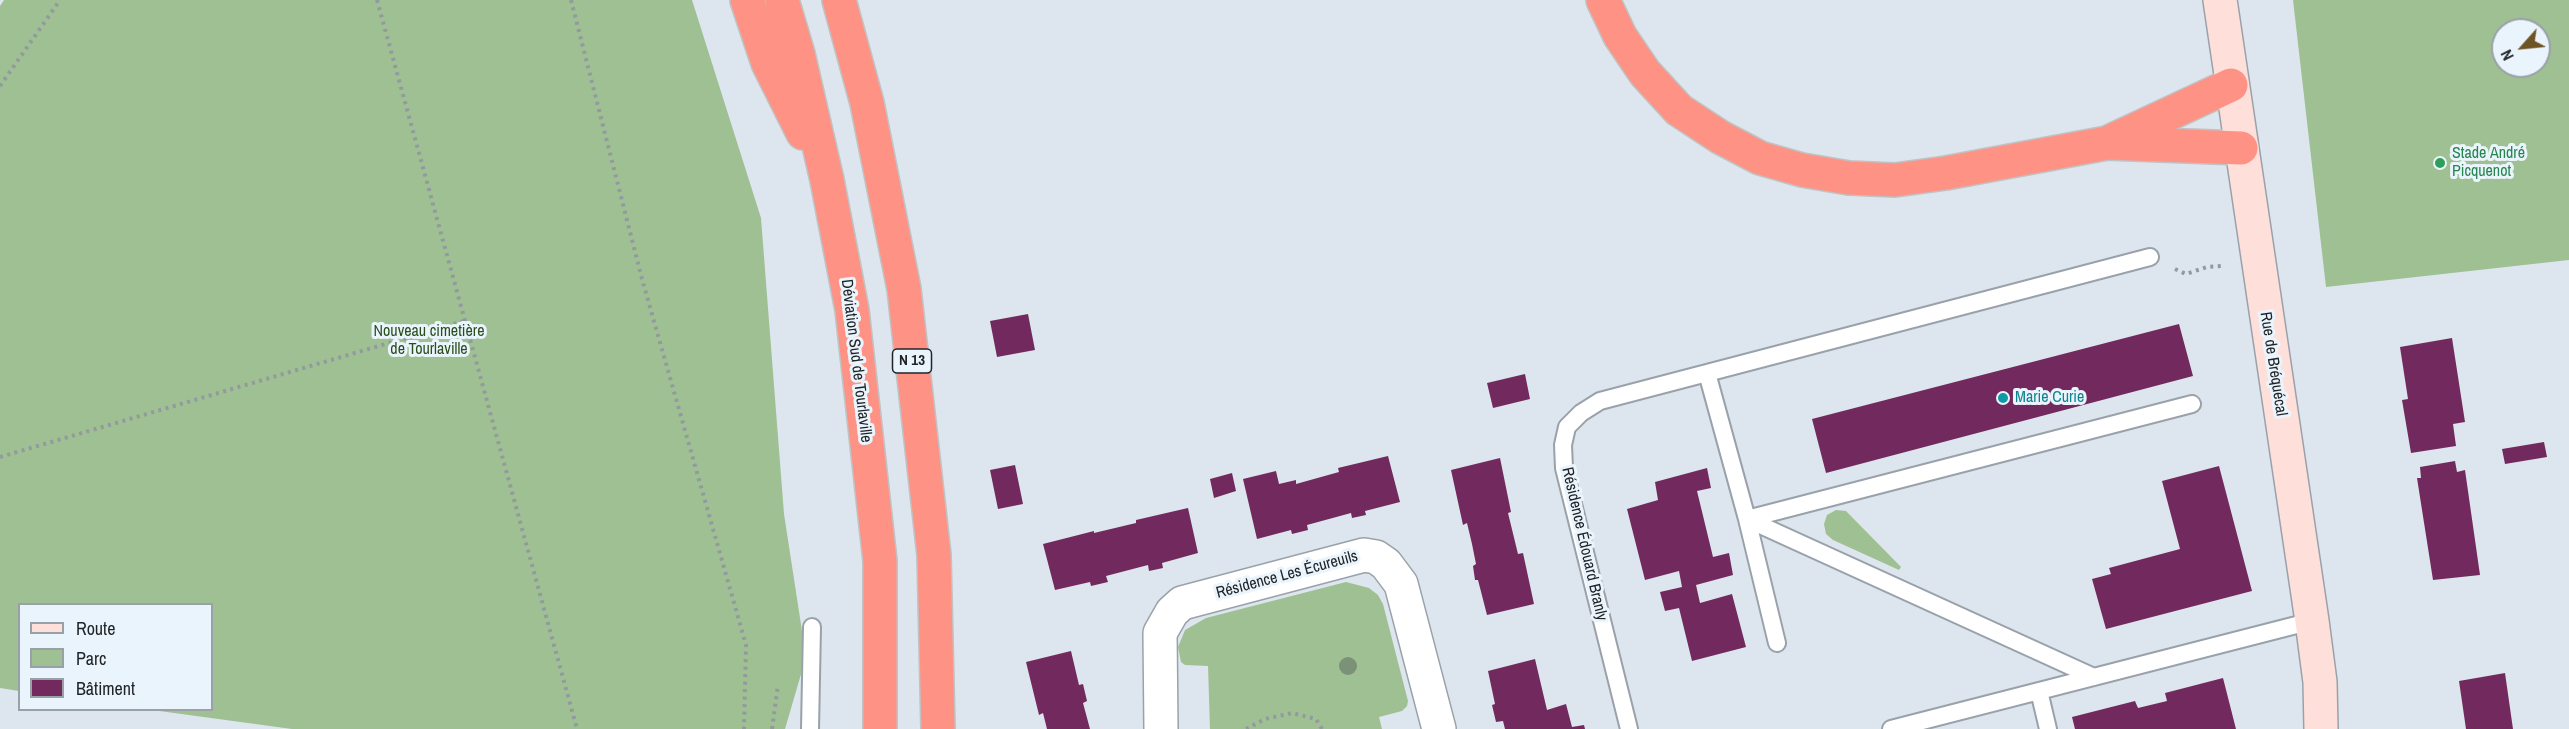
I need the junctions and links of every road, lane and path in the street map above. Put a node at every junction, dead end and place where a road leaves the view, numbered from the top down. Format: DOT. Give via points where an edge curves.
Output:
graph roads {
  1 [pos="60,0"];
  2 [pos="377,0"];
  3 [pos="571,0"];
  4 [pos="747,0"];
  5 [pos="782,0"];
  6 [pos="839,0"];
  7 [pos="1603,0"];
  8 [pos="2220,0"];
  9 [pos="2231,85"];
  10 [pos="0,86"];
  11 [pos="2107,143"];
  12 [pos="2241,148"];
  13 [pos="827,180"];
  14 [pos="2150,257"];
  15 [pos="2224,266"];
  16 [pos="464,321"];
  17 [pos="1707,373"];
  18 [pos="2192,404"];
  19 [pos="0,458"];
  20 [pos="1747,519"];
  21 [pos="2312,621"];
  22 [pos="812,627"];
  23 [pos="1777,643"];
  24 [pos="2094,677"];
  25 [pos="2039,691"];
  26 [pos="577,729"];
  27 [pos="744,729"];
  28 [pos="810,729"];
  29 [pos="880,729"];
  30 [pos="938,729"];
  31 [pos="1161,729"];
  32 [pos="1246,729"];
  33 [pos="1322,729"];
  34 [pos="1439,729"];
  35 [pos="1629,729"];
  36 [pos="1891,729"];
  37 [pos="2048,729"];
  38 [pos="2321,729"];
  1 -- 10 [label="path"];
  2 -- 16 [label="path"];
  3 -- 27 [label="path" via="642,279 746,645"];
  4 -- 13 [label="highway" via="768,63"];
  5 -- 13 [label="highway, Déviation Sud de Tourlaville"];
  6 -- 30 [label="highway, N 13" via="867,103 904,289 934,555"];
  7 -- 11 [label="highway" via="1620,36 1645,73 1679,110 1760,158 1802,170 1895,180"];
  8 -- 9 [label="street, Rue de Bréquécal"];
  9 -- 11 [label="highway"];
  9 -- 12 [label="street, Rue de Bréquécal"];
  11 -- 12 [label="highway"];
  12 -- 21 [label="street, Rue de Bréquécal"];
  13 -- 29 [label="highway, Déviation Sud de Tourlaville" via="852,310 880,561"];
  14 -- 15 [label="path" via="2186,274"];
  14 -- 17 [label="lane, Résidence Édouard Branly"];
  16 -- 19 [label="path"];
  16 -- 26 [label="path"];
  17 -- 20 [label="lane"];
  17 -- 35 [label="lane, Résidence Édouard Branly" via="1600,401 1568,427 1563,446 1564,468"];
  18 -- 20 [label="lane"];
  20 -- 23 [label="lane"];
  20 -- 24 [label="lane"];
  21 -- 24 [label="lane"];
  21 -- 38 [label="street, Rue de Bréquécal"];
  22 -- 28 [label="lane"];
  24 -- 25 [label="lane"];
  25 -- 36 [label="lane"];
  25 -- 37 [label="lane"];
  31 -- 34 [label="street, Résidence Les Écureuils" via="1160,633 1168,617 1182,603 1364,555 1386,564 1401,584"];
  32 -- 33 [label="path" via="1265,719 1292,713 1316,719"];
}
